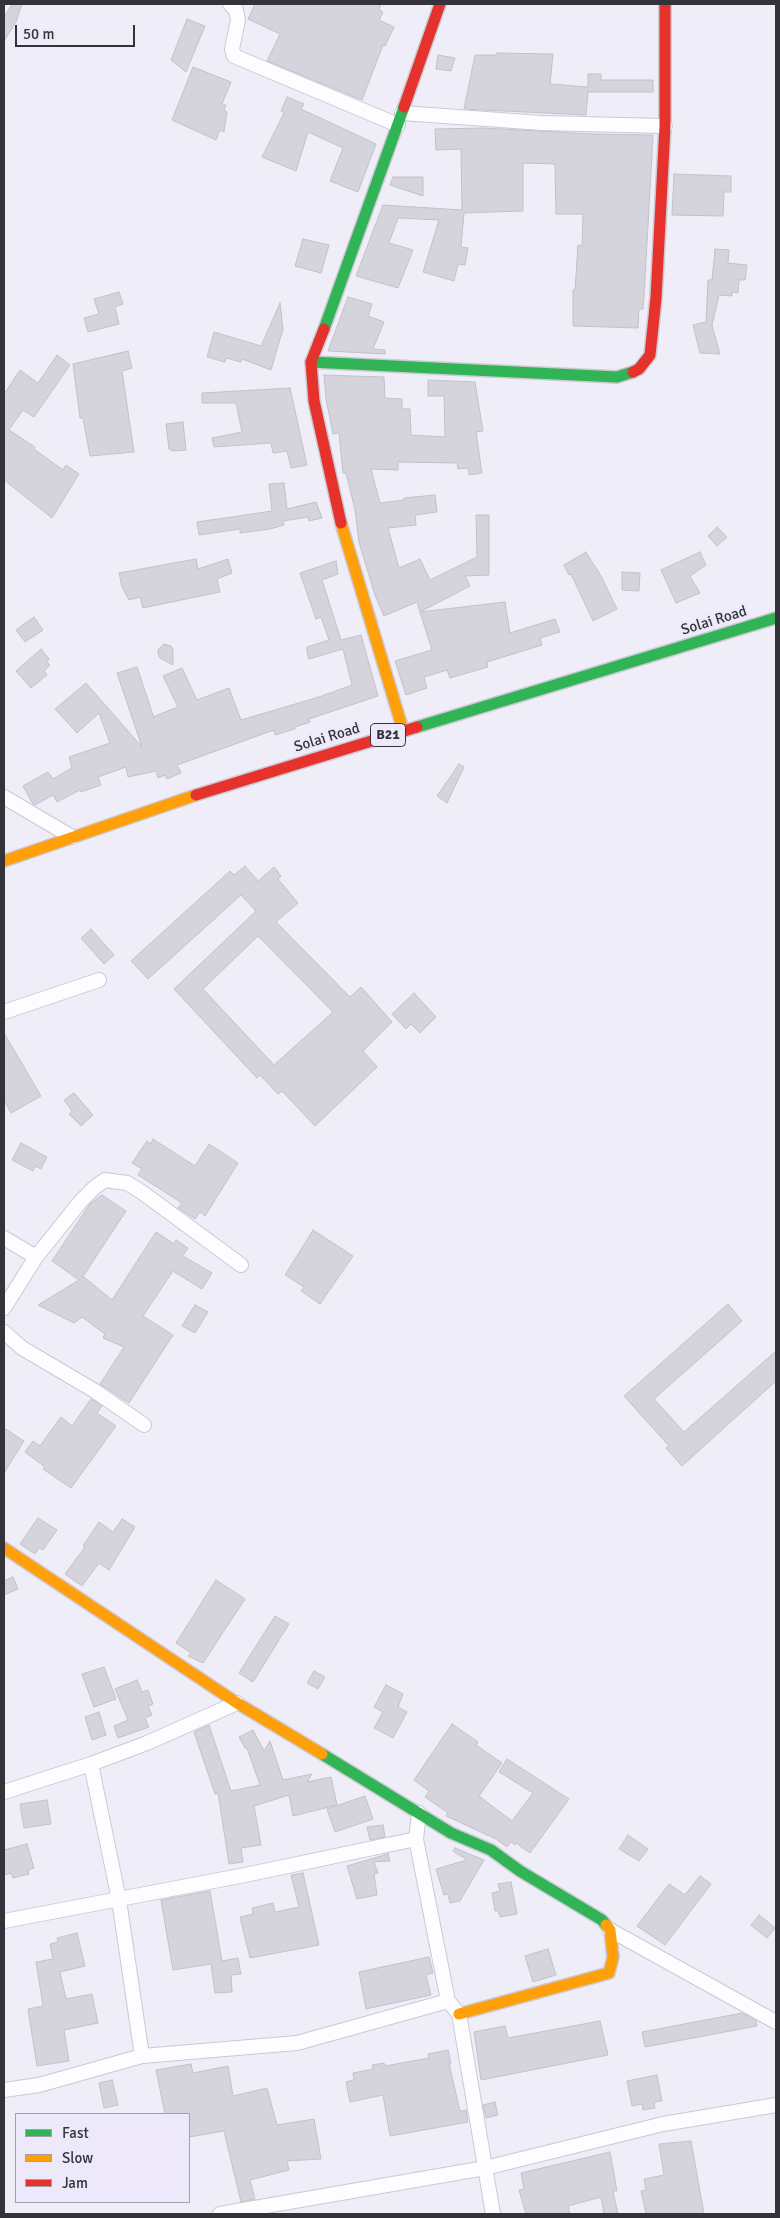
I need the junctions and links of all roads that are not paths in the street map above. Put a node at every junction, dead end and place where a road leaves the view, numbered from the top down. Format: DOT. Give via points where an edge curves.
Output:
graph roads {
  1 [pos="230,4"];
  2 [pos="440,4"];
  3 [pos="665,4"];
  4 [pos="400,119"];
  5 [pos="665,126"];
  6 [pos="311,362"];
  7 [pos="776,618"];
  8 [pos="403,730"];
  9 [pos="4,797"];
  10 [pos="72,837"];
  11 [pos="4,862"];
  12 [pos="100,980"];
  13 [pos="4,1012"];
  14 [pos="4,1238"];
  15 [pos="36,1257"];
  16 [pos="241,1265"];
  17 [pos="4,1308"];
  18 [pos="4,1332"];
  19 [pos="144,1425"];
  20 [pos="4,1548"];
  21 [pos="237,1703"];
  22 [pos="92,1764"];
  23 [pos="4,1792"];
  24 [pos="419,1813"];
  25 [pos="416,1839"];
  26 [pos="119,1900"];
  27 [pos="4,1921"];
  28 [pos="610,1930"];
  29 [pos="448,2001"];
  30 [pos="459,2014"];
  31 [pos="776,2022"];
  32 [pos="142,2056"];
  33 [pos="4,2090"];
  34 [pos="776,2105"];
  35 [pos="485,2168"];
  36 [pos="220,2214"];
  37 [pos="493,2214"];
  1 -- 4 [label="street" via="236,10 238,20 232,49 234,56"];
  2 -- 4 [label="main road"];
  3 -- 5 [label="main road"];
  4 -- 5 [label="street"];
  4 -- 6 [label="main road"];
  5 -- 6 [label="main road" via="656,298 650,355 640,369 617,376"];
  6 -- 8 [label="main road" via="314,402 339,518"];
  7 -- 8 [label="main road, Solai Road / B21"];
  8 -- 10 [label="main road, Solai Road / B21" via="234,782"];
  9 -- 10 [label="street"];
  10 -- 11 [label="main road, Solai Road / B21"];
  12 -- 13 [label="street"];
  14 -- 15 [label="street"];
  15 -- 16 [label="street" via="94,1187 105,1180 127,1183"];
  15 -- 17 [label="street"];
  18 -- 19 [label="street" via="22,1348 95,1391"];
  20 -- 21 [label="main road"];
  21 -- 22 [label="street"];
  21 -- 24 [label="main road"];
  22 -- 23 [label="street"];
  22 -- 26 [label="street"];
  24 -- 25 [label="street"];
  24 -- 28 [label="main road" via="451,1833 491,1850 602,1920"];
  25 -- 26 [label="street"];
  25 -- 29 [label="street"];
  26 -- 27 [label="street"];
  26 -- 32 [label="street"];
  28 -- 30 [label="main road" via="613,1957 609,1973"];
  28 -- 31 [label="street"];
  29 -- 30 [label="street"];
  29 -- 32 [label="street" via="297,2043"];
  30 -- 35 [label="street"];
  32 -- 33 [label="street" via="39,2085"];
  34 -- 35 [label="street" via="663,2124"];
  35 -- 36 [label="street"];
  35 -- 37 [label="street"];
}
